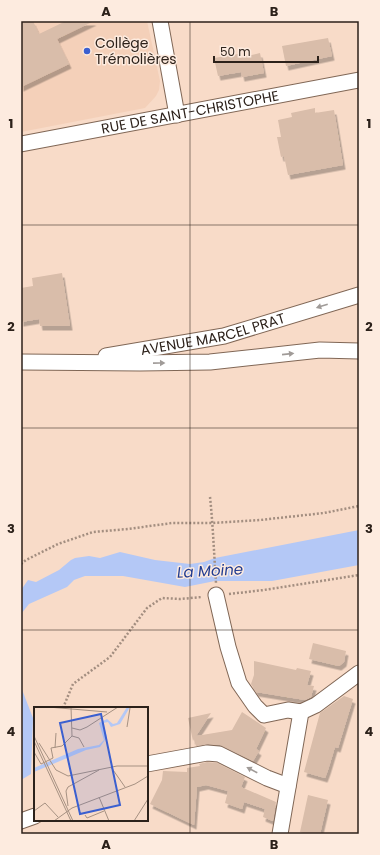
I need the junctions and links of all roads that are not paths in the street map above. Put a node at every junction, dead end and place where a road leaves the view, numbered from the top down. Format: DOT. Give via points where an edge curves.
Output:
graph roads {
  1 [pos="160,21"];
  2 [pos="359,80"];
  3 [pos="177,115"];
  4 [pos="21,144"];
  5 [pos="359,295"];
  6 [pos="359,351"];
  7 [pos="21,362"];
  8 [pos="64,363"];
  9 [pos="216,595"];
  10 [pos="359,673"];
  11 [pos="301,712"];
  12 [pos="148,764"];
  13 [pos="288,786"];
  14 [pos="34,816"];
  15 [pos="21,821"];
  16 [pos="280,834"];
  1 -- 3 [label="street"];
  2 -- 3 [label="street, RUE DE SAINT-CHRISTOPHE"];
  3 -- 4 [label="street, RUE DE SAINT-CHRISTOPHE"];
  5 -- 8 [label="street, AVENUE MARCEL PRAT, one-way" via="224,336"];
  8 -- 6 [label="street, AVENUE MARCEL PRAT, one-way" via="210,362 320,350"];
  7 -- 8 [label="street, AVENUE MARCEL PRAT"];
  9 -- 11 [label="street" via="239,683 255,706 264,715 288,710"];
  10 -- 11 [label="street" via="316,705"];
  11 -- 13 [label="street"];
  13 -- 12 [label="street, one-way" via="219,754 207,753"];
  13 -- 16 [label="street"];
  14 -- 15 [label="street"];
}
